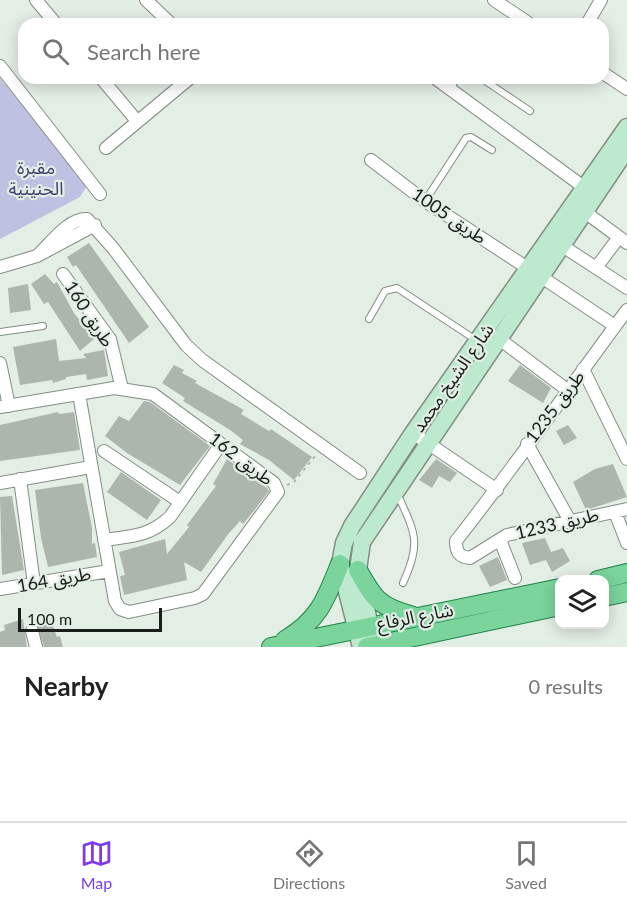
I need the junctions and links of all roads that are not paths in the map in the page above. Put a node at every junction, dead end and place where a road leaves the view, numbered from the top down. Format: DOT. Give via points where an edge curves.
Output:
graph roads {
  1 [pos="36,0"];
  2 [pos="146,0"];
  3 [pos="602,0"];
  4 [pos="500,2"];
  5 [pos="51,18"];
  6 [pos="165,18"];
  7 [pos="522,18"];
  8 [pos="591,18"];
  9 [pos="0,66"];
  10 [pos="609,77"];
  11 [pos="106,84"];
  12 [pos="183,84"];
  13 [pos="444,84"];
  14 [pos="453,84"];
  15 [pos="490,84"];
  16 [pos="450,88"];
  17 [pos="627,89"];
  18 [pos="530,111"];
  19 [pos="137,121"];
  20 [pos="627,127"];
  21 [pos="106,148"];
  22 [pos="627,149"];
  23 [pos="492,150"];
  24 [pos="370,160"];
  25 [pos="585,189"];
  26 [pos="100,194"];
  27 [pos="425,201"];
  28 [pos="585,212"];
  29 [pos="623,240"];
  30 [pos="561,245"];
  31 [pos="0,267"];
  32 [pos="596,268"];
  33 [pos="534,272"];
  34 [pos="63,274"];
  35 [pos="627,288"];
  36 [pos="627,310"];
  37 [pos="369,319"];
  38 [pos="43,326"];
  39 [pos="615,326"];
  40 [pos="0,332"];
  41 [pos="498,338"];
  42 [pos="479,342"];
  43 [pos="0,363"];
  44 [pos="583,369"];
  45 [pos="122,389"];
  46 [pos="566,389"];
  47 [pos="79,394"];
  48 [pos="4,406"];
  49 [pos="622,435"];
  50 [pos="420,438"];
  51 [pos="221,444"];
  52 [pos="527,444"];
  53 [pos="104,451"];
  54 [pos="627,459"];
  55 [pos="91,467"];
  56 [pos="360,473"];
  57 [pos="20,479"];
  58 [pos="0,483"];
  59 [pos="396,490"];
  60 [pos="497,490"];
  61 [pos="180,502"];
  62 [pos="621,510"];
  63 [pos="570,521"];
  64 [pos="104,540"];
  65 [pos="500,540"];
  66 [pos="627,543"];
  67 [pos="456,550"];
  68 [pos="349,567"];
  69 [pos="109,571"];
  70 [pos="627,573"];
  71 [pos="609,577"];
  72 [pos="515,578"];
  73 [pos="403,583"];
  74 [pos="34,584"];
  75 [pos="555,589"];
  76 [pos="0,590"];
  77 [pos="627,592"];
  78 [pos="609,596"];
  79 [pos="555,607"];
  80 [pos="417,618"];
  81 [pos="363,628"];
  82 [pos="32,631"];
  83 [pos="367,646"];
  84 [pos="36,647"];
  85 [pos="272,647"];
  1 -- 5 [label="street"];
  2 -- 6 [label="street"];
  3 -- 8 [label="street"];
  4 -- 7 [label="street"];
  9 -- 26 [label="street"];
  10 -- 17 [label="street"];
  11 -- 19 [label="street"];
  12 -- 19 [label="street"];
  13 -- 16 [label="street"];
  14 -- 16 [label="lane"];
  15 -- 18 [label="lane"];
  16 -- 25 [label="street"];
  19 -- 21 [label="street"];
  20 -- 25 [label="street, شارع الشيخ محمد"];
  22 -- 28 [label="street, شارع الشيخ محمد"];
  23 -- 27 [label="lane" via="471,137 466,138"];
  24 -- 27 [label="street, طريق 1005"];
  25 -- 33 [label="street, شارع الشيخ محمد"];
  27 -- 33 [label="street, طريق 1005"];
  28 -- 29 [label="street"];
  28 -- 30 [label="street, شارع الشيخ محمد"];
  29 -- 32 [label="street"];
  30 -- 32 [label="street"];
  30 -- 33 [label="street, شارع الشيخ محمد"];
  31 -- 56 [label="street" via="37,256 95,225 186,345 202,360"];
  32 -- 35 [label="street"];
  33 -- 39 [label="street"];
  33 -- 41 [label="street, شارع الشيخ محمد"];
  33 -- 42 [label="street, شارع الشيخ محمد"];
  34 -- 45 [label="street, طريق 160" via="110,339"];
  36 -- 39 [label="street, طريق 1235"];
  37 -- 42 [label="lane" via="385,291 397,288"];
  38 -- 40 [label="lane"];
  39 -- 44 [label="street, طريق 1235"];
  41 -- 46 [label="street"];
  41 -- 50 [label="street, شارع الشيخ محمد"];
  42 -- 50 [label="street, شارع الشيخ محمد"];
  43 -- 48 [label="street"];
  44 -- 46 [label="street, طريق 1235"];
  44 -- 49 [label="street"];
  45 -- 47 [label="street, طريق 162"];
  45 -- 51 [label="street, طريق 162" via="153,394"];
  46 -- 52 [label="street, طريق 1235"];
  47 -- 48 [label="street, طريق 162"];
  47 -- 55 [label="street"];
  49 -- 54 [label="street"];
  50 -- 59 [label="street, شارع الشيخ محمد"];
  50 -- 60 [label="street"];
  50 -- 68 [label="street, شارع الشيخ محمد" via="352,526 344,543"];
  51 -- 61 [label="street"];
  51 -- 69 [label="street, طريق 162" via="278,488 278,492 203,594 129,612 120,609 115,601"];
  52 -- 60 [label="street, طريق 1235"];
  52 -- 63 [label="street"];
  53 -- 61 [label="street"];
  55 -- 57 [label="street"];
  55 -- 64 [label="street"];
  57 -- 58 [label="street"];
  57 -- 74 [label="street"];
  59 -- 68 [label="street, شارع الشيخ محمد"];
  59 -- 73 [label="lane" via="412,526 416,547"];
  60 -- 67 [label="street, طريق 1235" via="456,541"];
  61 -- 64 [label="street" via="170,517 148,534"];
  62 -- 63 [label="street, طريق 1233"];
  62 -- 66 [label="street, طريق 1233"];
  63 -- 65 [label="street, طريق 1233"];
  64 -- 69 [label="street"];
  65 -- 67 [label="street, طريق 1233" via="470,558"];
  65 -- 72 [label="street, طريق 1233"];
  68 -- 80 [label="main road" via="381,605"];
  68 -- 81 [label="street, شارع الشيخ محمد"];
  68 -- 85 [label="main road" via="311,622"];
  69 -- 74 [label="street, طريق 164"];
  70 -- 71 [label="main road"];
  74 -- 76 [label="street, طريق 164"];
  75 -- 80 [label="main road, شارع الرفاع"];
  77 -- 78 [label="main road"];
  79 -- 83 [label="main road, شارع الرفاع"];
  80 -- 81 [label="main road, شارع الرفاع"];
  81 -- 83 [label="street, شارع الشيخ محمد"];
  81 -- 85 [label="main road, شارع الرفاع"];
  82 -- 84 [label="street"];
}
